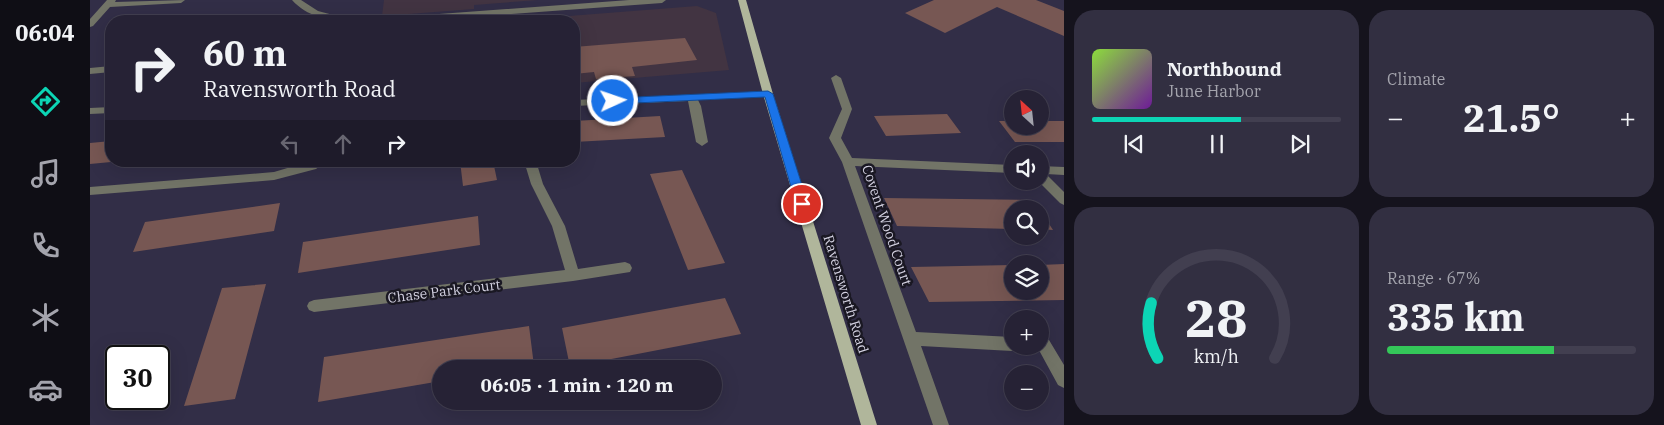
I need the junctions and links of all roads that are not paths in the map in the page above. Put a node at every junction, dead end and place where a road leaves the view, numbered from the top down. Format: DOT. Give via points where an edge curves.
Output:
graph roads {
  1 [pos="181,0"];
  2 [pos="296,0"];
  3 [pos="662,0"];
  4 [pos="742,0"];
  5 [pos="110,2"];
  6 [pos="326,15"];
  7 [pos="464,15"];
  8 [pos="90,24"];
  9 [pos="105,70"];
  10 [pos="90,71"];
  11 [pos="836,78"];
  12 [pos="768,94"];
  13 [pos="692,98"];
  14 [pos="580,103"];
  15 [pos="105,110"];
  16 [pos="90,111"];
  17 [pos="702,142"];
  18 [pos="848,162"];
  19 [pos="308,167"];
  20 [pos="531,167"];
  21 [pos="1004,169"];
  22 [pos="1049,170"];
  23 [pos="1064,171"];
  24 [pos="1049,185"];
  25 [pos="90,192"];
  26 [pos="1064,200"];
  27 [pos="625,268"];
  28 [pos="573,275"];
  29 [pos="314,306"];
  30 [pos="910,339"];
  31 [pos="1004,344"];
  32 [pos="1049,354"];
  33 [pos="1064,380"];
  34 [pos="870,425"];
  35 [pos="941,425"];
  1 -- 5 [label="street"];
  2 -- 6 [label="street" via="311,11"];
  3 -- 7 [label="street"];
  4 -- 12 [label="main road, Ravensworth Road"];
  5 -- 8 [label="street"];
  9 -- 10 [label="street"];
  11 -- 18 [label="street" via="847,109 834,138"];
  12 -- 13 [label="street"];
  12 -- 34 [label="main road, Ravensworth Road"];
  13 -- 14 [label="street"];
  13 -- 17 [label="street"];
  15 -- 16 [label="street"];
  18 -- 21 [label="street, Covent Wood Court"];
  18 -- 30 [label="street, Covent Wood Court"];
  19 -- 25 [label="street" via="274,176"];
  20 -- 28 [label="street" via="568,250"];
  22 -- 23 [label="street"];
  24 -- 26 [label="street"];
  27 -- 28 [label="street, Chase Park Court"];
  28 -- 29 [label="street, Chase Park Court"];
  30 -- 31 [label="street"];
  30 -- 35 [label="street, Covent Wood Court"];
  32 -- 33 [label="street"];
}
